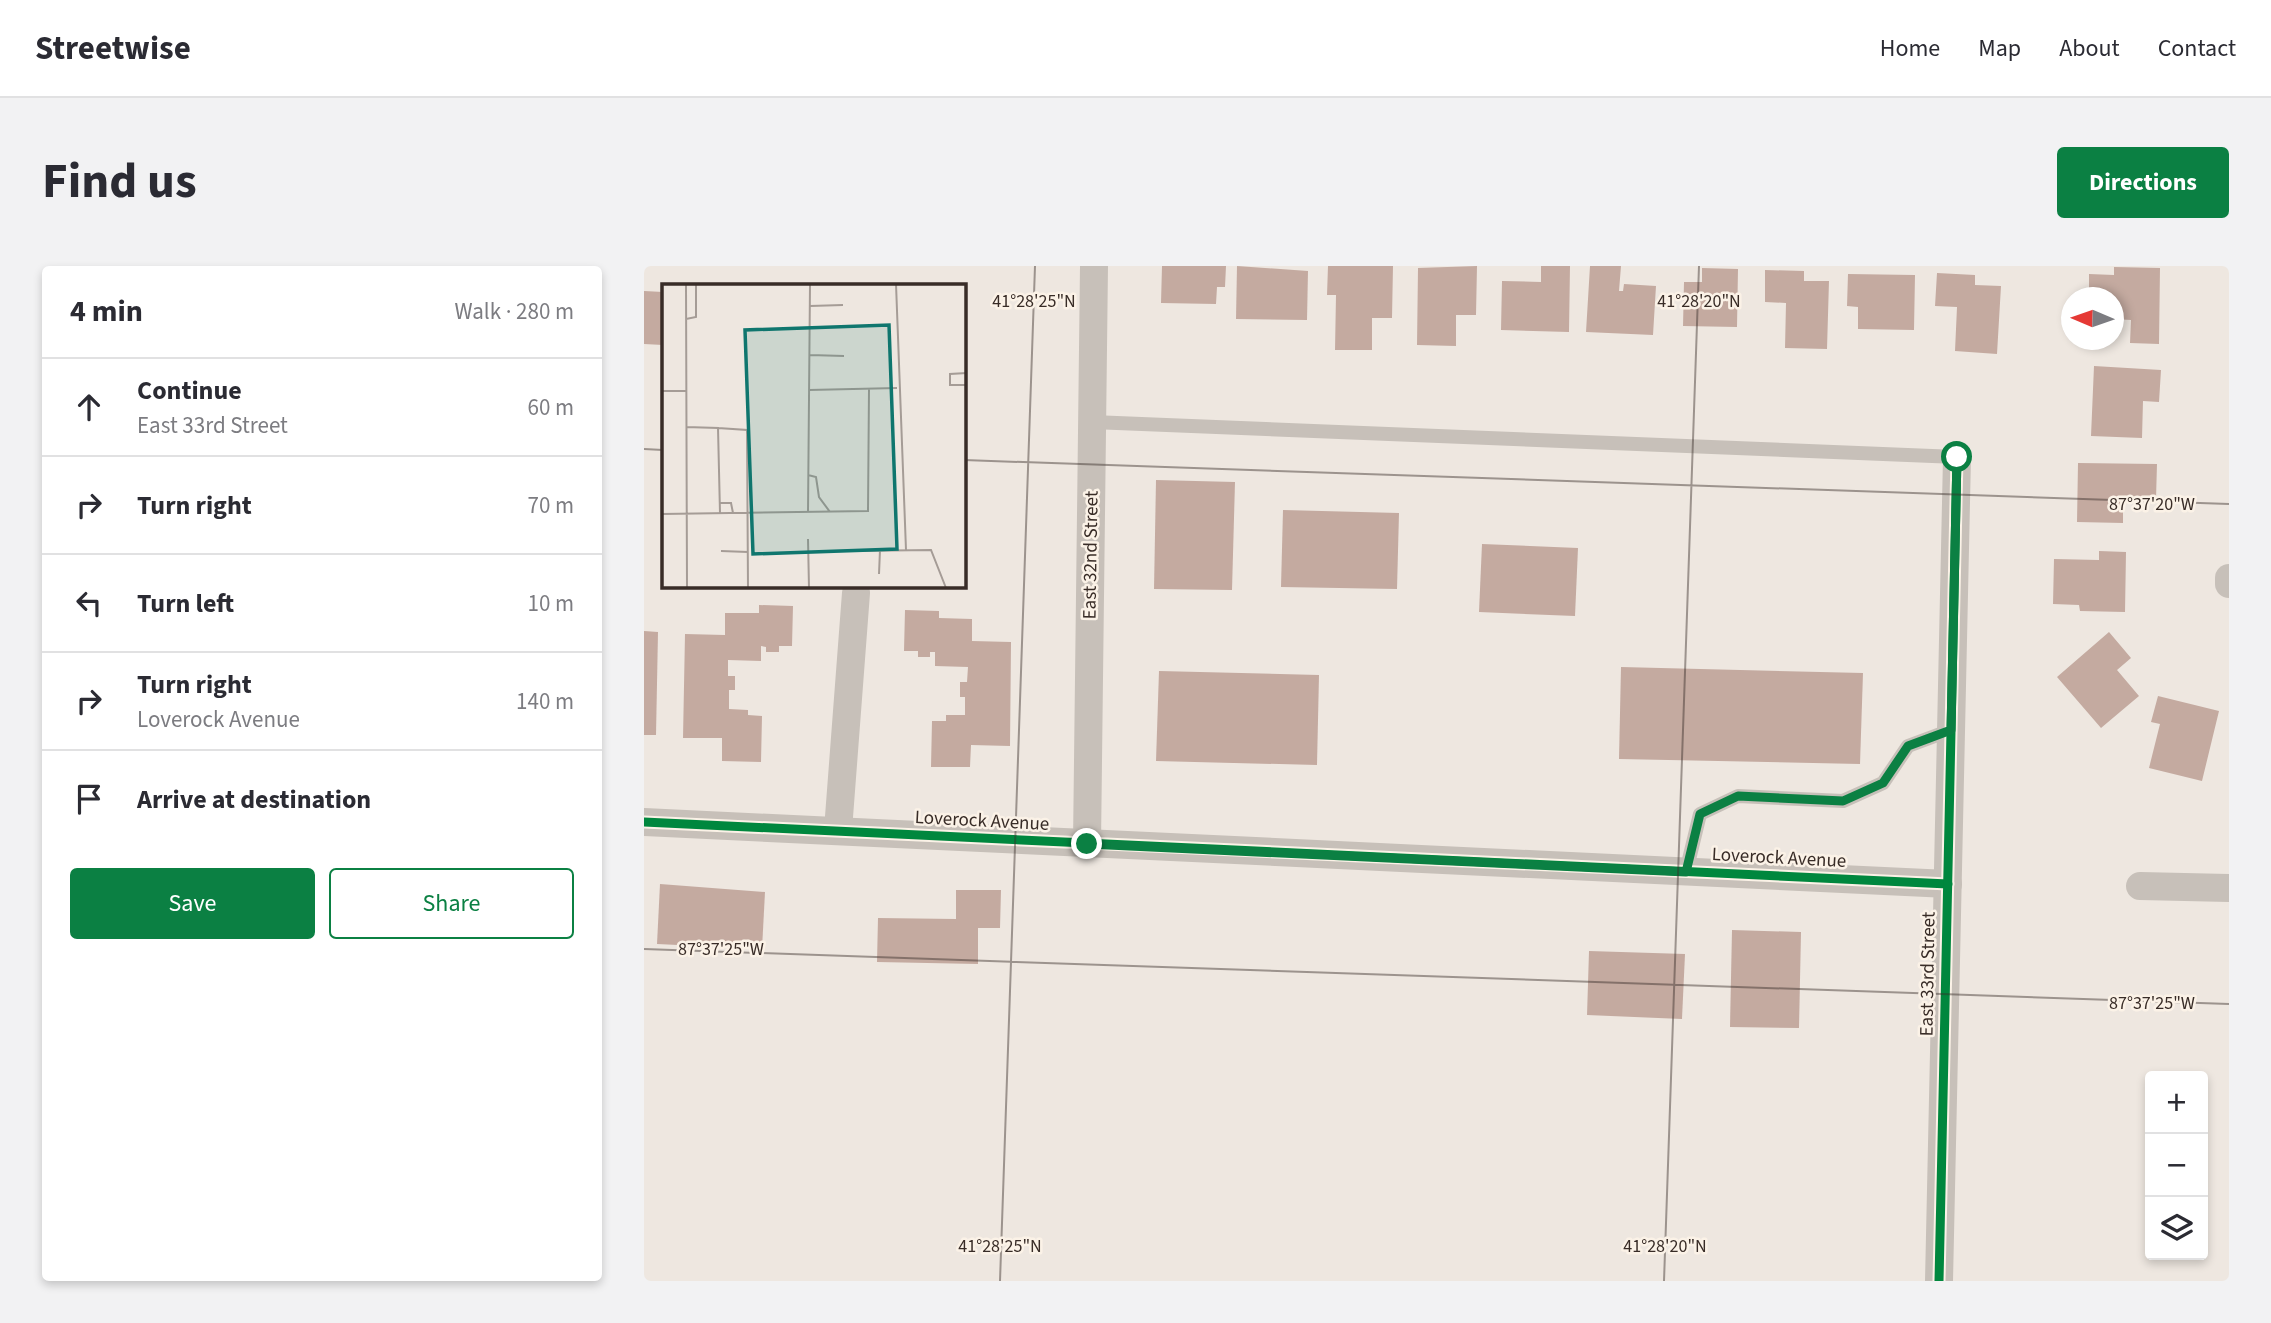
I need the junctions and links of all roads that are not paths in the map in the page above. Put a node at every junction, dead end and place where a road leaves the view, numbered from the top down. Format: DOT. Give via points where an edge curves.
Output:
graph roads {
  1 [pos="1094,266"];
  2 [pos="1092,422"];
  3 [pos="1957,457"];
  4 [pos="2229,578"];
  5 [pos="2229,584"];
  6 [pos="856,593"];
  7 [pos="1951,730"];
  8 [pos="644,822"];
  9 [pos="838,830"];
  10 [pos="1087,844"];
  11 [pos="1686,872"];
  12 [pos="1948,884"];
  13 [pos="2140,886"];
  14 [pos="2229,888"];
  15 [pos="1939,1281"];
  1 -- 2 [label="street, East 32nd Street"];
  2 -- 3 [label="lane"];
  2 -- 10 [label="street, East 32nd Street"];
  3 -- 7 [label="street, East 33rd Street"];
  4 -- 5 [label="street"];
  6 -- 9 [label="street"];
  7 -- 11 [label="lane" via="1908,746 1883,783 1843,801 1738,796 1700,814"];
  7 -- 12 [label="street, East 33rd Street"];
  8 -- 9 [label="street, Loverock Avenue"];
  9 -- 10 [label="street, Loverock Avenue"];
  10 -- 11 [label="street, Loverock Avenue"];
  11 -- 12 [label="street, Loverock Avenue"];
  12 -- 15 [label="street, East 33rd Street"];
  13 -- 14 [label="street"];
}
